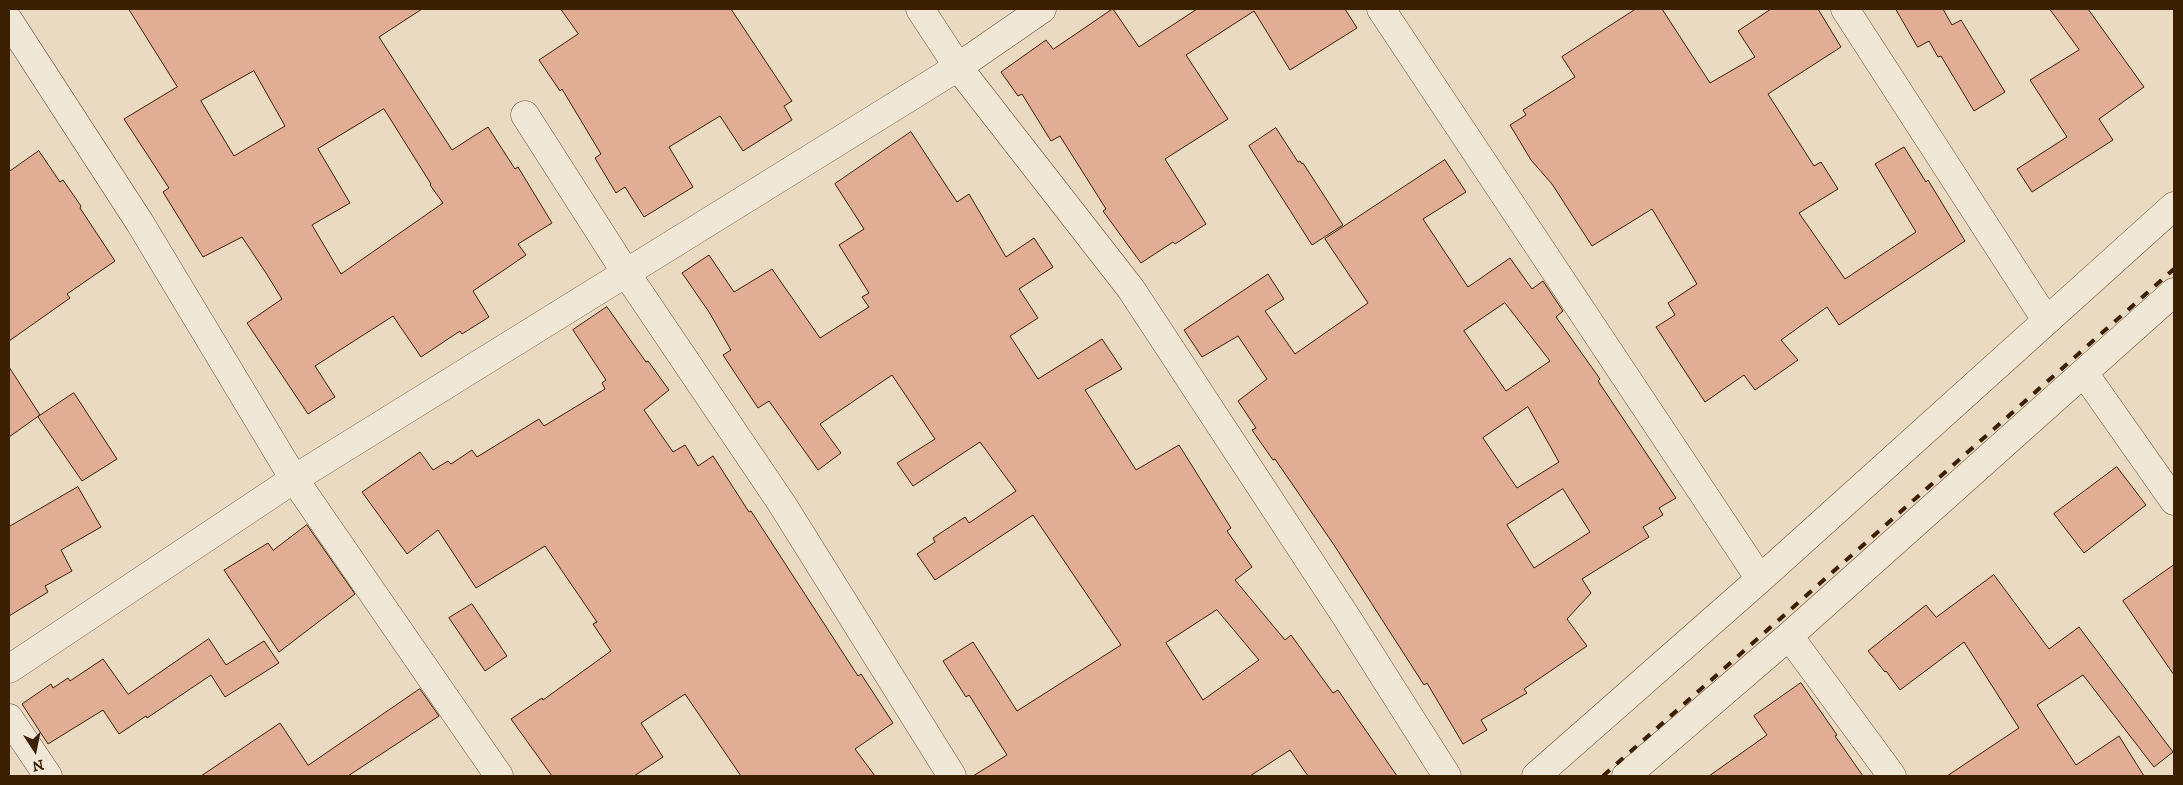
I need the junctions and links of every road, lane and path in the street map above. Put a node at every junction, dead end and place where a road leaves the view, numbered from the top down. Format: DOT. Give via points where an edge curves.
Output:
graph roads {
  1 [pos="920,9"];
  2 [pos="1042,9"];
  3 [pos="1381,9"];
  4 [pos="1845,9"];
  5 [pos="9,21"];
  6 [pos="958,67"];
  7 [pos="526,116"];
  8 [pos="2174,206"];
  9 [pos="626,273"];
  10 [pos="2174,292"];
  11 [pos="2046,320"];
  12 [pos="2084,373"];
  13 [pos="294,479"];
  14 [pos="2174,500"];
  15 [pos="1760,580"];
  16 [pos="1789,636"];
  17 [pos="9,669"];
  18 [pos="9,718"];
  19 [pos="48,776"];
  20 [pos="499,776"];
  21 [pos="952,776"];
  22 [pos="1447,776"];
  23 [pos="1536,776"];
  24 [pos="1626,776"];
  25 [pos="1892,776"];
  1 -- 6 [label="street"];
  2 -- 6 [label="street"];
  3 -- 15 [label="street"];
  4 -- 11 [label="street"];
  5 -- 13 [label="street" via="140,223"];
  6 -- 9 [label="street"];
  6 -- 22 [label="street" via="1131,289"];
  7 -- 9 [label="street"];
  8 -- 11 [label="street"];
  9 -- 13 [label="street"];
  9 -- 21 [label="street" via="782,504"];
  10 -- 12 [label="street"];
  11 -- 15 [label="street"];
  12 -- 14 [label="street"];
  12 -- 16 [label="street"];
  13 -- 17 [label="street"];
  13 -- 20 [label="street"];
  15 -- 23 [label="street"];
  16 -- 24 [label="street"];
  16 -- 25 [label="street"];
  18 -- 19 [label="street"];
}
